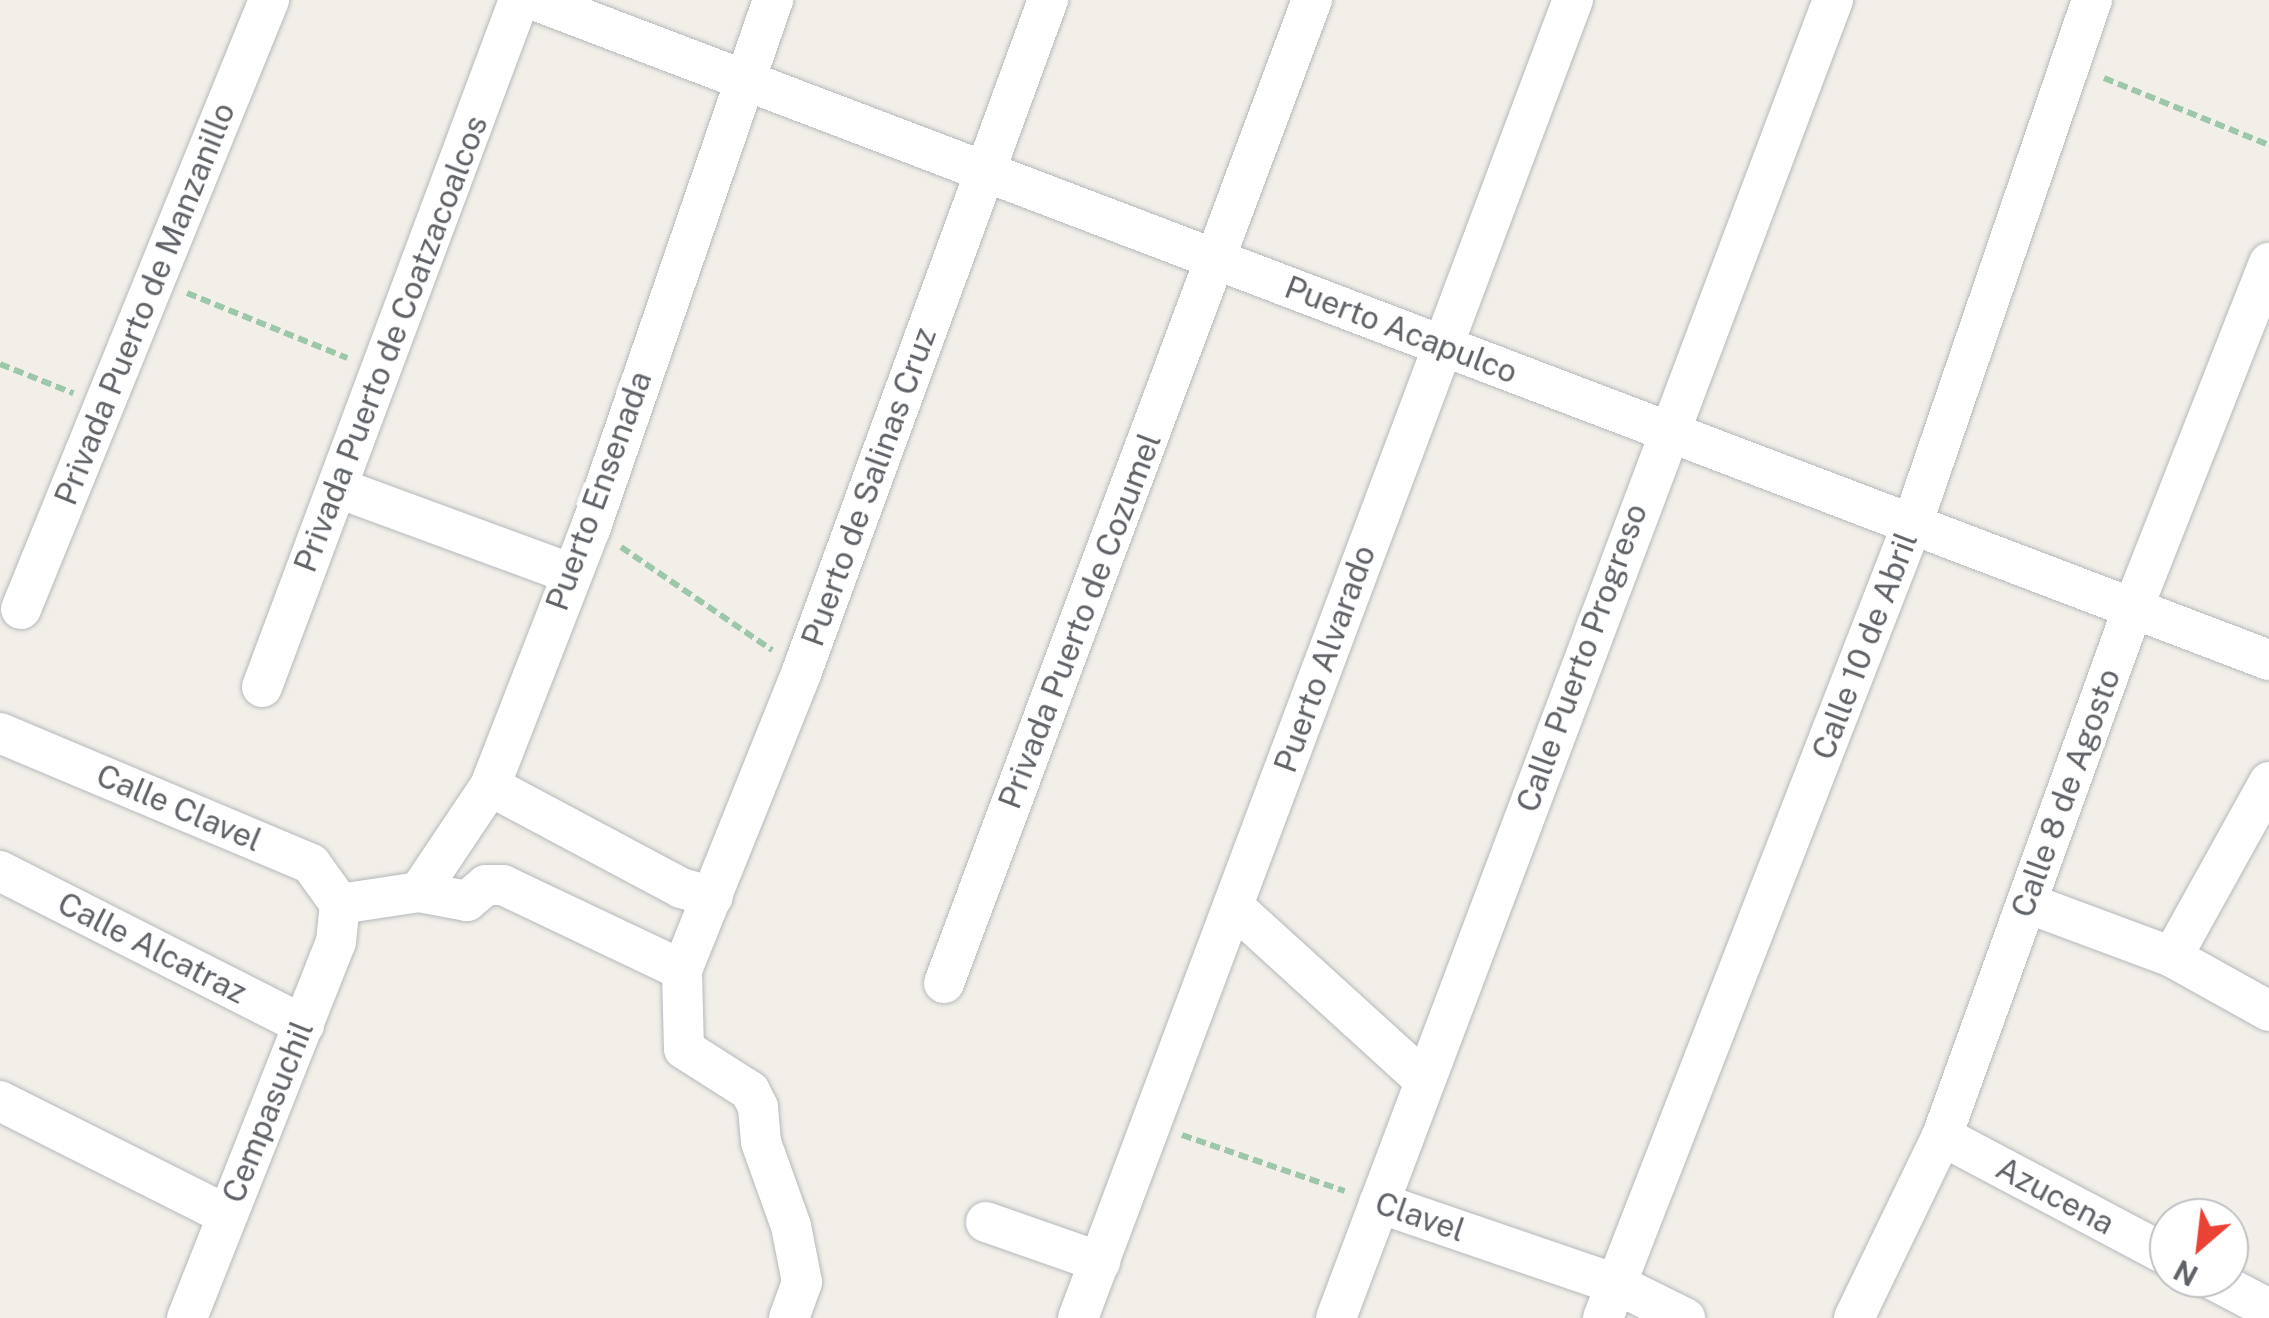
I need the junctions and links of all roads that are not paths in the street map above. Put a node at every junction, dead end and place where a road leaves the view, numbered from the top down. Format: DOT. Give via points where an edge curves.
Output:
graph roads {
  1 [pos="268,0"];
  2 [pos="519,0"];
  3 [pos="534,0"];
  4 [pos="773,0"];
  5 [pos="1048,0"];
  6 [pos="1312,0"];
  7 [pos="1573,0"];
  8 [pos="1833,0"];
  9 [pos="2092,0"];
  10 [pos="743,80"];
  11 [pos="986,172"];
  12 [pos="1217,260"];
  13 [pos="2269,263"];
  14 [pos="1440,345"];
  15 [pos="1666,431"];
  16 [pos="338,488"];
  17 [pos="1912,525"];
  18 [pos="569,573"];
  19 [pos="2133,608"];
  20 [pos="22,609"];
  21 [pos="2269,660"];
  22 [pos="262,687"];
  23 [pos="0,733"];
  24 [pos="2269,782"];
  25 [pos="490,786"];
  26 [pos="0,871"];
  27 [pos="419,892"];
  28 [pos="713,897"];
  29 [pos="340,904"];
  30 [pos="2027,904"];
  31 [pos="1234,907"];
  32 [pos="2172,957"];
  33 [pos="682,970"];
  34 [pos="944,983"];
  35 [pos="2269,1011"];
  36 [pos="304,1025"];
  37 [pos="1425,1081"];
  38 [pos="0,1102"];
  39 [pos="1942,1136"];
  40 [pos="1379,1203"];
  41 [pos="225,1214"];
  42 [pos="986,1222"];
  43 [pos="2149,1245"];
  44 [pos="1100,1262"];
  45 [pos="1610,1301"];
  46 [pos="187,1318"];
  47 [pos="789,1318"];
  48 [pos="1078,1318"];
  49 [pos="1336,1318"];
  50 [pos="1684,1318"];
  51 [pos="1854,1318"];
  1 -- 20 [label="street, Privada Puerto de Manzanillo"];
  2 -- 16 [label="street, Privada Puerto de Coatzacoalcos"];
  3 -- 10 [label="street, Puerto Acapulco"];
  4 -- 10 [label="street, Puerto Ensenada"];
  5 -- 11 [label="street, Puerto de Salinas Cruz"];
  6 -- 12 [label="street, Privada Puerto de Cozumel"];
  7 -- 14 [label="street, Puerto Alvarado"];
  8 -- 15 [label="street, Calle Puerto Progreso"];
  9 -- 17 [label="street, Calle 10 de Abril"];
  10 -- 11 [label="street, Puerto Acapulco"];
  10 -- 18 [label="street, Puerto Ensenada" via="591,527"];
  11 -- 12 [label="street, Puerto Acapulco"];
  11 -- 28 [label="street, Puerto de Salinas Cruz"];
  12 -- 14 [label="street, Puerto Acapulco"];
  12 -- 34 [label="street, Privada Puerto de Cozumel"];
  13 -- 19 [label="street, Calle 8 de Agosto"];
  14 -- 15 [label="street, Puerto Acapulco"];
  14 -- 31 [label="street, Puerto Alvarado"];
  15 -- 17 [label="street, Puerto Acapulco"];
  15 -- 37 [label="street, Calle Puerto Progreso"];
  16 -- 18 [label="street"];
  16 -- 22 [label="street, Privada Puerto de Coatzacoalcos"];
  17 -- 19 [label="street, Puerto Acapulco"];
  17 -- 45 [label="street, Calle 10 de Abril"];
  18 -- 25 [label="street, Puerto Ensenada"];
  19 -- 21 [label="street, Puerto Acapulco"];
  19 -- 30 [label="street, Calle 8 de Agosto"];
  23 -- 29 [label="street, Calle Clavel" via="312,864"];
  24 -- 32 [label="street"];
  25 -- 27 [label="street, Puerto Ensenada"];
  25 -- 28 [label="street" via="681,888"];
  26 -- 36 [label="street, Calle Alcatraz"];
  27 -- 29 [label="street"];
  27 -- 33 [label="street" via="467,901 486,885 503,885"];
  28 -- 33 [label="street, Puerto de Salinas Cruz"];
  29 -- 36 [label="street, Cempasuchil" via="336,942"];
  30 -- 32 [label="street"];
  30 -- 39 [label="street, Calle 8 de Agosto"];
  31 -- 37 [label="street"];
  31 -- 44 [label="street, Puerto Alvarado"];
  32 -- 35 [label="street"];
  33 -- 47 [label="street" via="684,1049 750,1091 758,1107 761,1142 791,1226 802,1282"];
  36 -- 41 [label="street, Cempasuchil"];
  37 -- 40 [label="street, Calle Puerto Progreso"];
  38 -- 41 [label="street"];
  39 -- 43 [label="street, Azucena"];
  39 -- 51 [label="street, Calle 8 de Agosto"];
  40 -- 45 [label="street, Clavel"];
  40 -- 49 [label="street, Calle Puerto Progreso"];
  41 -- 46 [label="street, Cempasuchil"];
  42 -- 44 [label="street"];
  44 -- 48 [label="street, Puerto Alvarado"];
  45 -- 50 [label="street, Clavel"];
}
